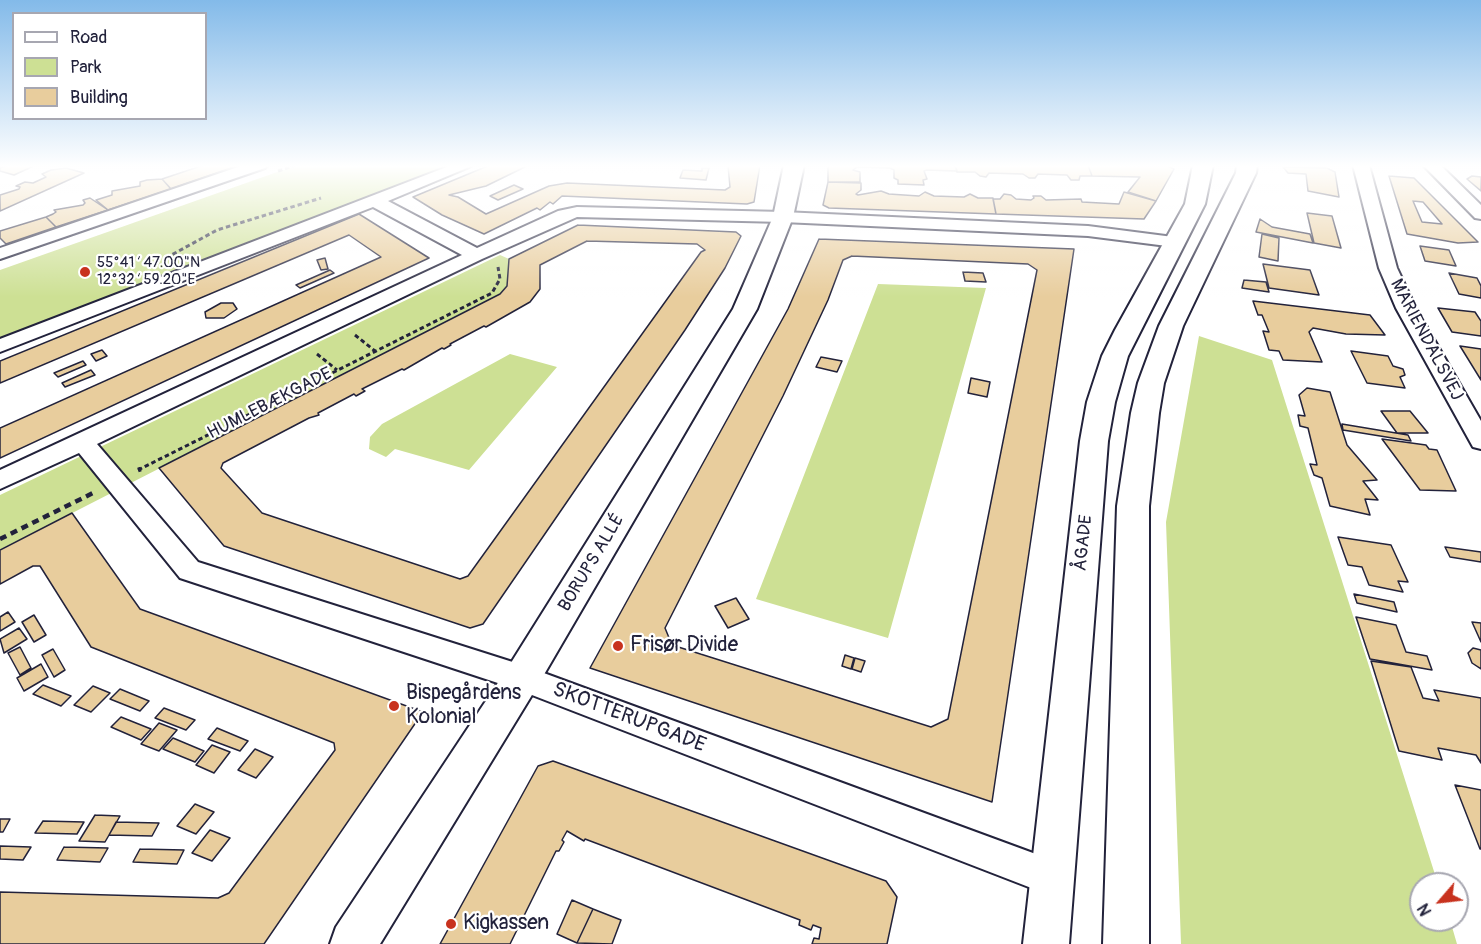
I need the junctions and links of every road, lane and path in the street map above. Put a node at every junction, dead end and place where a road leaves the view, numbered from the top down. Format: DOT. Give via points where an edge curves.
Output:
graph roads {
  1 [pos="131,209"];
  2 [pos="354,209"];
  3 [pos="390,209"];
  4 [pos="785,209"];
  5 [pos="1191,209"];
  6 [pos="1228,209"];
  7 [pos="1373,209"];
  8 [pos="783,218"];
  9 [pos="1175,242"];
  10 [pos="0,254"];
  11 [pos="476,255"];
  12 [pos="0,346"];
  13 [pos="1470,403"];
  14 [pos="1481,441"];
  15 [pos="83,442"];
  16 [pos="0,480"];
  17 [pos="117,481"];
  18 [pos="0,539"];
  19 [pos="522,678"];
  20 [pos="1052,878"];
  21 [pos="353,944"];
  22 [pos="1046,944"];
  23 [pos="1126,944"];
  1 -- 10 [label="street"];
  2 -- 12 [label="street"];
  3 -- 11 [label="street"];
  4 -- 8 [label="street, BORUPS ALLÉ"];
  5 -- 9 [label="street, ÅGADE"];
  6 -- 23 [label="street" via="1171,326 1144,413 1134,506"];
  7 -- 13 [label="street, MARIENDALSVEJ" via="1388,268 1406,308"];
  8 -- 9 [label="street" via="1088,231"];
  8 -- 11 [label="street" via="577,212"];
  8 -- 19 [label="street, BORUPS ALLÉ" via="745,309"];
  9 -- 20 [label="street, ÅGADE" via="1127,330 1101,402"];
  11 -- 15 [label="street"];
  11 -- 17 [label="path, HUMLEBÆKGADE" via="498,266 500,279 492,293"];
  13 -- 14 [label="street, MARIENDALSVEJ"];
  15 -- 16 [label="street"];
  15 -- 17 [label="street, SKOTTERUPGADE"];
  17 -- 18 [label="path, HUMLEBÆKGADE"];
  17 -- 19 [label="street, SKOTTERUPGADE" via="189,570"];
  19 -- 20 [label="street, SKOTTERUPGADE"];
  19 -- 21 [label="street, BORUPS ALLÉ"];
  20 -- 22 [label="street, ÅGADE"];
}
